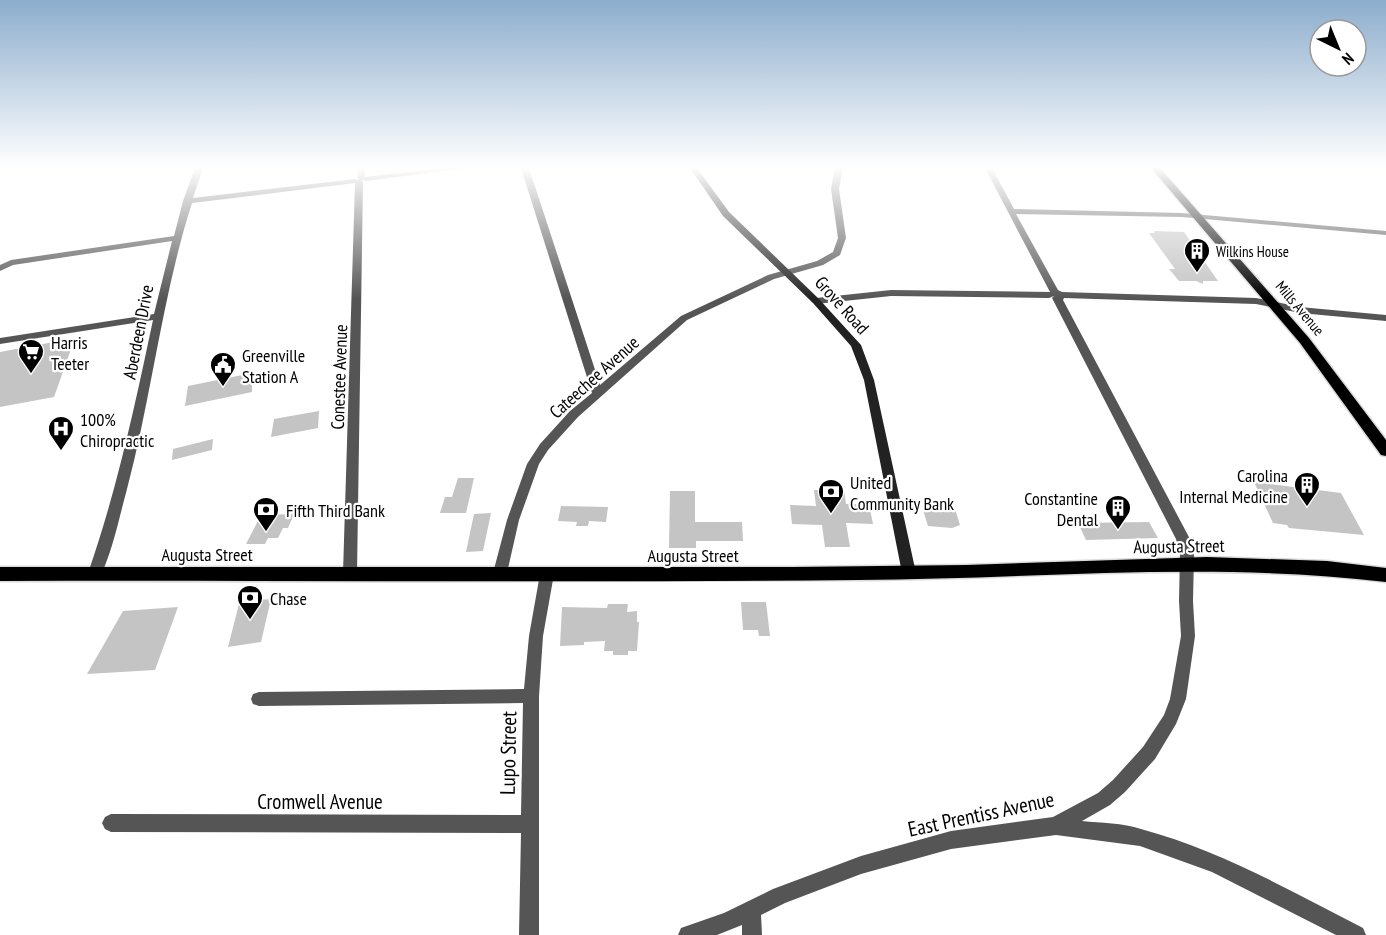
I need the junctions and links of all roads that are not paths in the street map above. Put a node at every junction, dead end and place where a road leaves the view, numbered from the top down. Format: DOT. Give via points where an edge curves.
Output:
graph roads {
  1 [pos="1010,211"];
  2 [pos="184,212"];
  3 [pos="359,212"];
  4 [pos="539,212"];
  5 [pos="724,212"];
  6 [pos="838,212"];
  7 [pos="1034,212"];
  8 [pos="1193,212"];
  9 [pos="1197,216"];
  10 [pos="1386,233"];
  11 [pos="176,238"];
  12 [pos="0,262"];
  13 [pos="11,263"];
  14 [pos="0,268"];
  15 [pos="787,273"];
  16 [pos="1055,295"];
  17 [pos="816,300"];
  18 [pos="1276,305"];
  19 [pos="157,316"];
  20 [pos="1386,318"];
  21 [pos="0,341"];
  22 [pos="597,392"];
  23 [pos="1386,450"];
  24 [pos="1188,565"];
  25 [pos="95,573"];
  26 [pos="350,573"];
  27 [pos="500,573"];
  28 [pos="909,573"];
  29 [pos="0,574"];
  30 [pos="547,574"];
  31 [pos="1386,575"];
  32 [pos="531,696"];
  33 [pos="260,699"];
  34 [pos="111,823"];
  35 [pos="529,824"];
  36 [pos="1055,826"];
  37 [pos="751,911"];
  38 [pos="530,935"];
  39 [pos="688,935"];
  40 [pos="752,935"];
  41 [pos="1356,935"];
  1 -- 16 [label="street, East Prentiss Avenue"];
  2 -- 11 [label="street, Aberdeen Drive"];
  3 -- 26 [label="street, Conestee Avenue"];
  4 -- 22 [label="street"];
  5 -- 15 [label="main road, Grove Road"];
  6 -- 15 [label="street, Cateechee Avenue" via="842,238 837,253"];
  7 -- 9 [label="street"];
  8 -- 9 [label="main road, Mills Avenue"];
  9 -- 10 [label="street"];
  9 -- 18 [label="main road, Mills Avenue"];
  11 -- 13 [label="street"];
  11 -- 19 [label="street, Aberdeen Drive"];
  12 -- 13 [label="street"];
  13 -- 14 [label="street"];
  15 -- 17 [label="main road, Grove Road"];
  15 -- 22 [label="street, Cateechee Avenue" via="684,318"];
  16 -- 17 [label="street" via="891,293"];
  16 -- 18 [label="street" via="1256,301"];
  16 -- 24 [label="street, East Prentiss Avenue" via="1184,539"];
  17 -- 28 [label="main road, Grove Road" via="856,345 865,367"];
  18 -- 20 [label="street"];
  18 -- 23 [label="main road, Mills Avenue" via="1342,387"];
  19 -- 21 [label="street"];
  19 -- 25 [label="street, Aberdeen Drive" via="145,383"];
  22 -- 27 [label="street, Cateechee Avenue" via="556,432 533,464"];
  24 -- 28 [label="main road, Augusta Street"];
  24 -- 31 [label="main road, Augusta Street" via="1314,567"];
  24 -- 36 [label="street, East Prentiss Avenue" via="1187,647 1178,699 1170,719 1149,753 1119,786 1104,799"];
  25 -- 26 [label="main road, Augusta Street"];
  25 -- 29 [label="main road, Augusta Street"];
  26 -- 27 [label="main road, Augusta Street"];
  27 -- 30 [label="main road, Augusta Street"];
  28 -- 30 [label="main road, Augusta Street"];
  30 -- 32 [label="street, Lupo Street"];
  32 -- 33 [label="street"];
  32 -- 35 [label="street, Lupo Street"];
  34 -- 35 [label="street, Cromwell Avenue"];
  35 -- 38 [label="street, Lupo Street"];
  36 -- 37 [label="street, East Prentiss Avenue" via="951,840 861,865"];
  36 -- 41 [label="street" via="1140,837 1204,860 1256,882"];
  37 -- 39 [label="street, East Prentiss Avenue"];
  37 -- 40 [label="street"];
}
